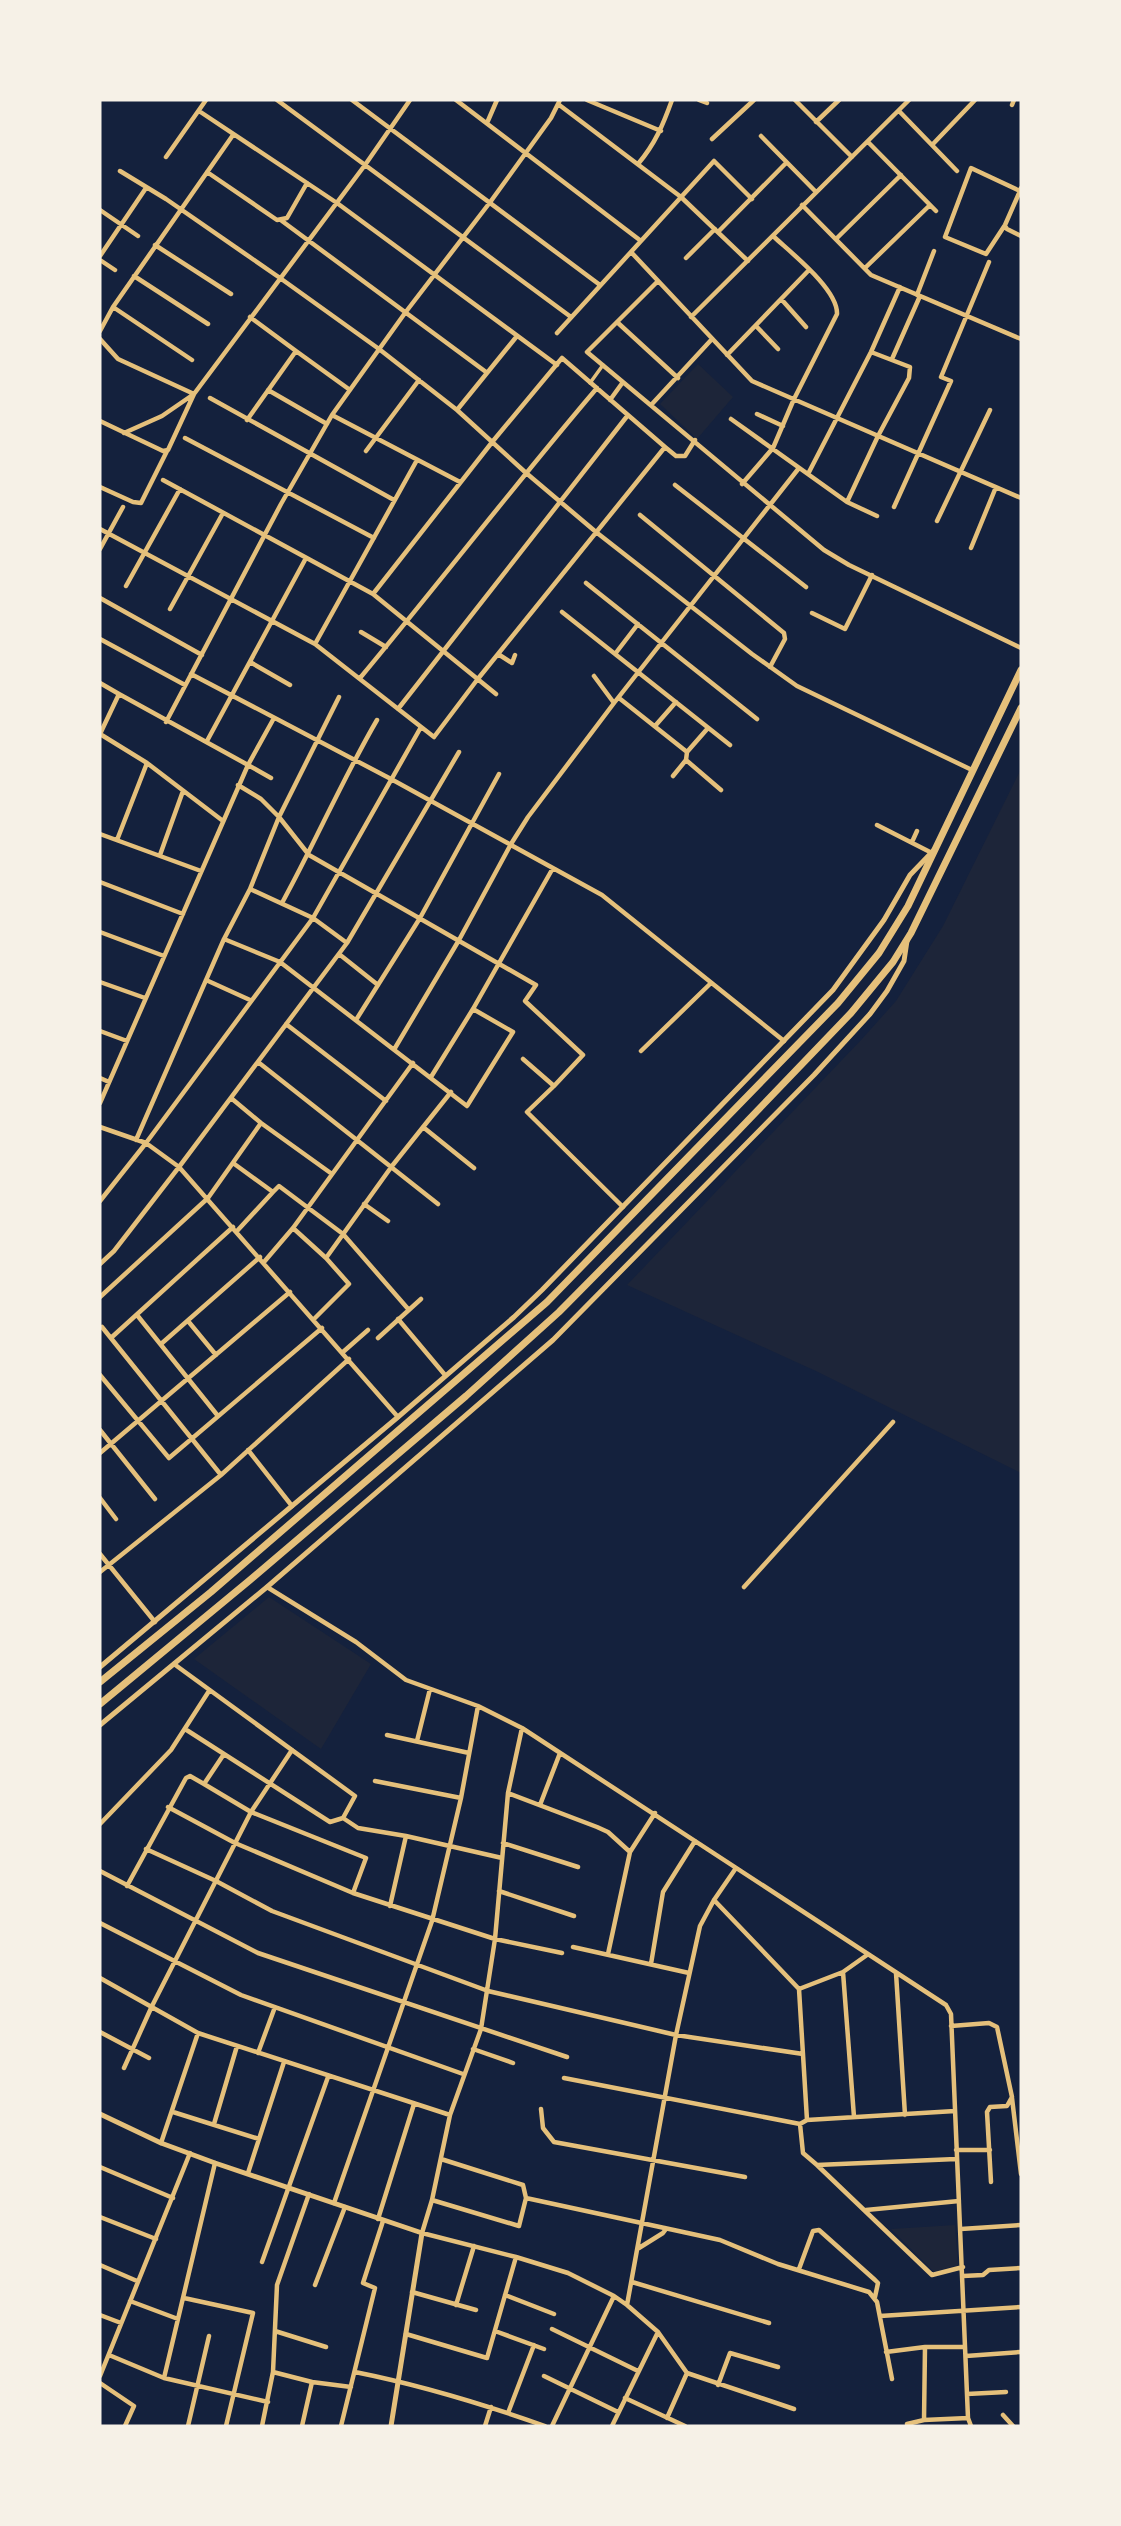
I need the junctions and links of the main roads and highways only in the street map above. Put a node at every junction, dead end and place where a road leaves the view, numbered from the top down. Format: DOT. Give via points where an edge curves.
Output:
graph roads {
  1 [pos="1021,670"];
  2 [pos="1021,708"];
  3 [pos="108,1675"];
  4 [pos="100,1682"];
  5 [pos="118,1688"];
  6 [pos="100,1704"];
  1 -- 3 [label="highway" via="897,925 852,988 547,1302"];
  2 -- 5 [label="highway" via="907,938 887,970 842,1023 559,1312 466,1396"];
  3 -- 4 [label="highway"];
  3 -- 5 [label="highway"];
  5 -- 6 [label="highway"];
}
